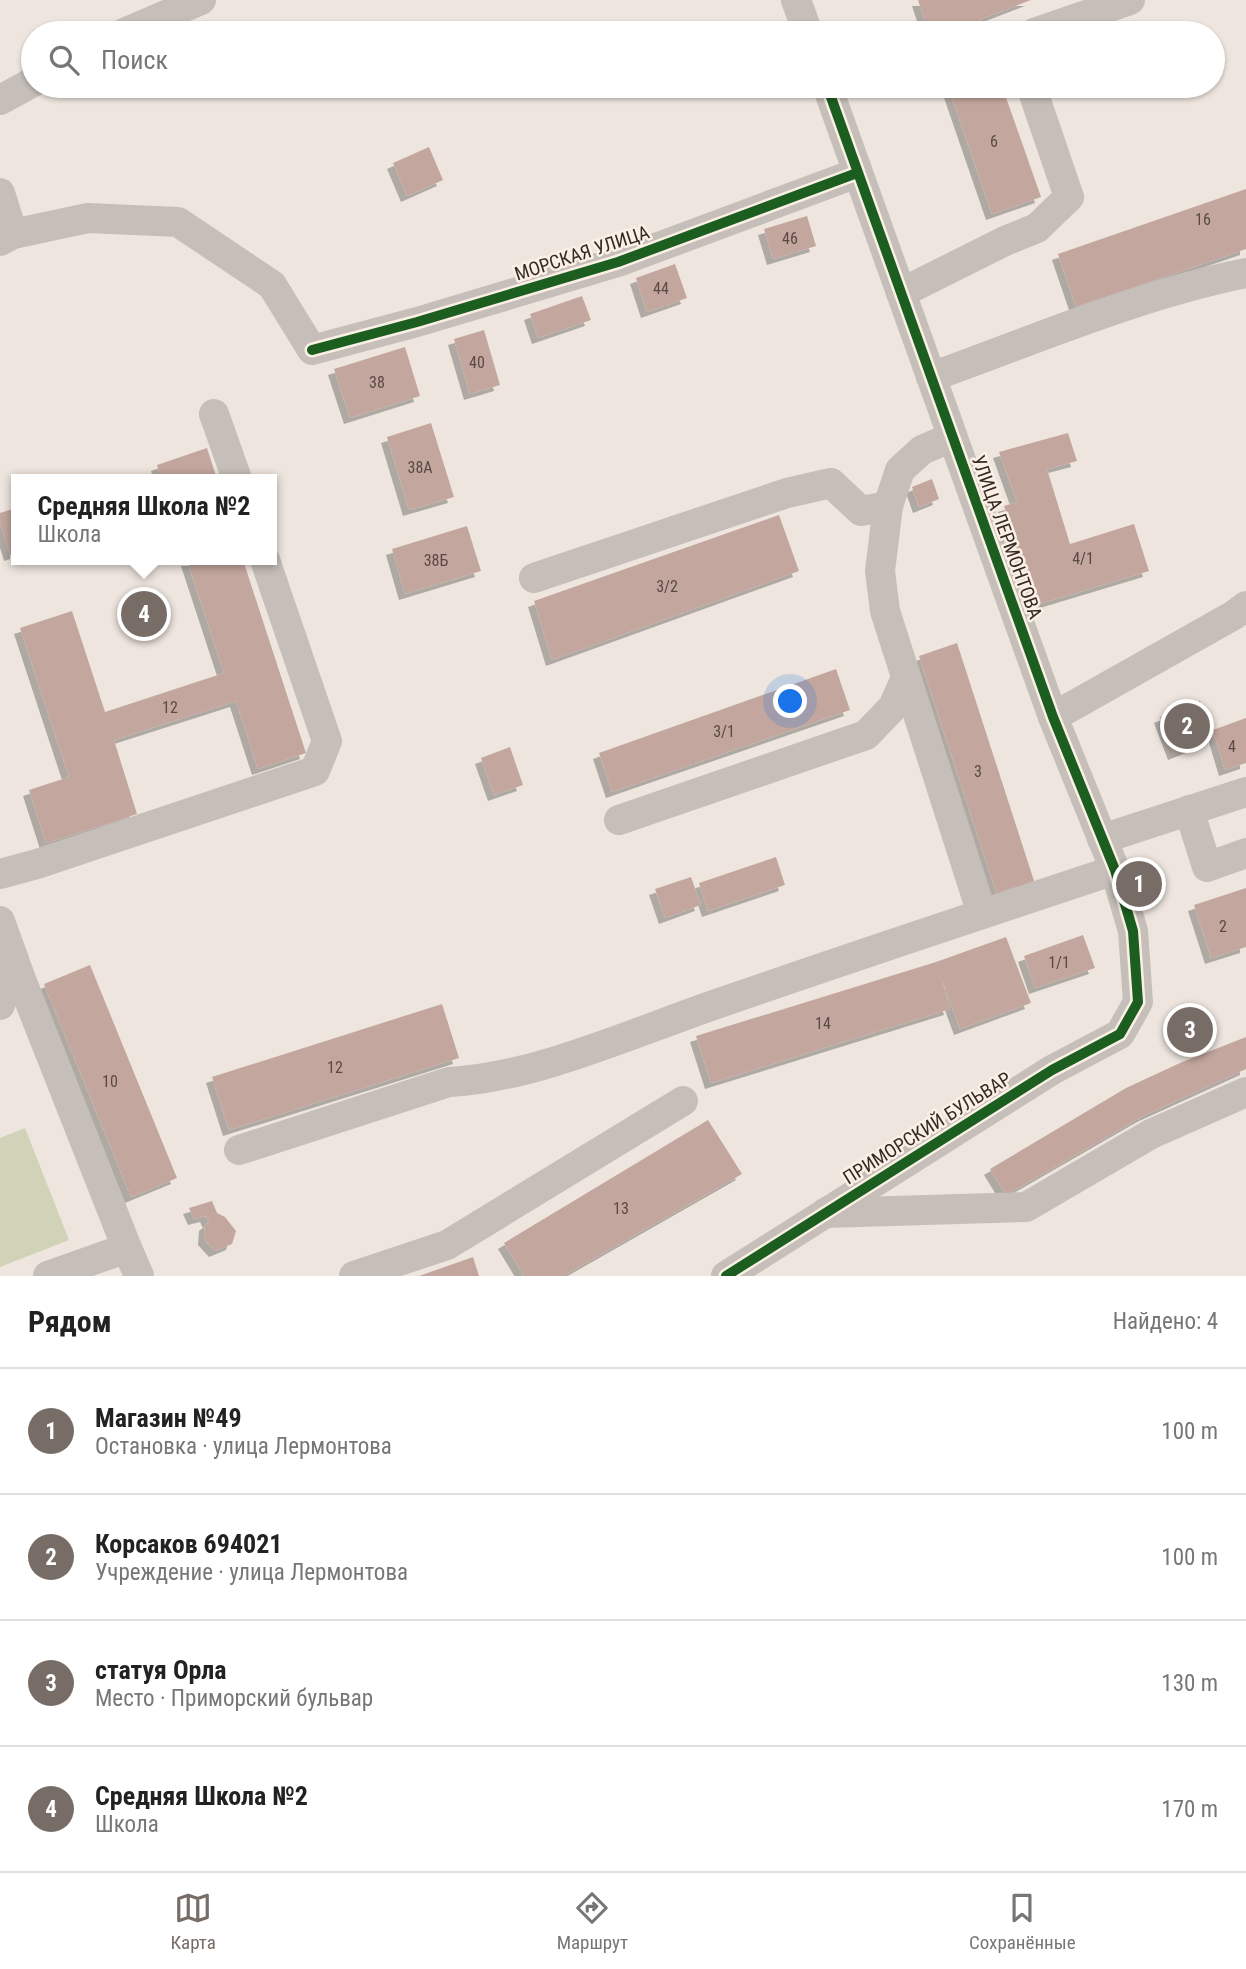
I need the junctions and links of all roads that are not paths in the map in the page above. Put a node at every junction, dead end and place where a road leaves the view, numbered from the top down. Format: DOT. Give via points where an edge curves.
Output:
graph roads {
  1 [pos="201,0"];
  2 [pos="796,0"];
  3 [pos="1130,0"];
  4 [pos="152,21"];
  5 [pos="804,21"];
  6 [pos="1069,21"];
  7 [pos="21,89"];
  8 [pos="831,98"];
  9 [pos="1035,98"];
  10 [pos="0,100"];
  11 [pos="857,173"];
  12 [pos="0,193"];
  13 [pos="7,237"];
  14 [pos="1246,273"];
  15 [pos="901,293"];
  16 [pos="930,377"];
  17 [pos="214,414"];
  18 [pos="952,437"];
  19 [pos="235,474"];
  20 [pos="888,506"];
  21 [pos="267,565"];
  22 [pos="534,579"];
  23 [pos="1246,606"];
  24 [pos="906,678"];
  25 [pos="1053,717"];
  26 [pos="1246,792"];
  27 [pos="1189,810"];
  28 [pos="619,820"];
  29 [pos="1102,839"];
  30 [pos="1246,853"];
  31 [pos="1115,870"];
  32 [pos="0,874"];
  33 [pos="982,914"];
  34 [pos="0,921"];
  35 [pos="7,964"];
  36 [pos="1138,1002"];
  37 [pos="0,1005"];
  38 [pos="1246,1092"];
  39 [pos="683,1101"];
  40 [pos="239,1150"];
  41 [pos="825,1213"];
  42 [pos="127,1248"];
  43 [pos="48,1276"];
  44 [pos="139,1276"];
  45 [pos="354,1276"];
  46 [pos="726,1276"];
  1 -- 4 [label="street"];
  2 -- 5 [label="street"];
  3 -- 6 [label="street"];
  7 -- 10 [label="street"];
  8 -- 11 [label="street, УЛИЦА ЛЕРМОНТОВА"];
  9 -- 15 [label="street" via="1069,197 1037,228"];
  11 -- 13 [label="street, МОРСКАЯ УЛИЦА" via="618,262 312,350 272,285 178,222 88,218"];
  11 -- 15 [label="street, УЛИЦА ЛЕРМОНТОВА"];
  12 -- 13 [label="street"];
  14 -- 16 [label="street" via="1132,305"];
  15 -- 16 [label="street, УЛИЦА ЛЕРМОНТОВА"];
  16 -- 18 [label="street, УЛИЦА ЛЕРМОНТОВА"];
  17 -- 19 [label="street"];
  18 -- 20 [label="street" via="922,450 900,470"];
  18 -- 25 [label="street, УЛИЦА ЛЕРМОНТОВА"];
  20 -- 22 [label="street" via="861,511 831,483 787,493"];
  20 -- 24 [label="street" via="880,570 885,611"];
  21 -- 32 [label="street" via="327,741 315,771"];
  23 -- 25 [label="street"];
  24 -- 28 [label="street" via="894,707 866,735"];
  24 -- 33 [label="street"];
  25 -- 29 [label="street, УЛИЦА ЛЕРМОНТОВА"];
  26 -- 27 [label="street"];
  27 -- 29 [label="street"];
  27 -- 30 [label="street" via="1207,867"];
  29 -- 31 [label="street, УЛИЦА ЛЕРМОНТОВА"];
  31 -- 33 [label="street"];
  31 -- 36 [label="street, УЛИЦА ЛЕРМОНТОВА" via="1133,931"];
  33 -- 40 [label="street" via="580,1052 505,1075 449,1082"];
  34 -- 35 [label="street"];
  35 -- 37 [label="street"];
  35 -- 42 [label="street"];
  36 -- 41 [label="street, ПРИМОРСКИЙ БУЛЬВАР" via="1120,1034 1052,1070"];
  38 -- 41 [label="street" via="1151,1134 1026,1207"];
  39 -- 45 [label="street" via="447,1245"];
  41 -- 46 [label="street, ПРИМОРСКИЙ БУЛЬВАР"];
  42 -- 43 [label="street"];
  42 -- 44 [label="street"];
}
